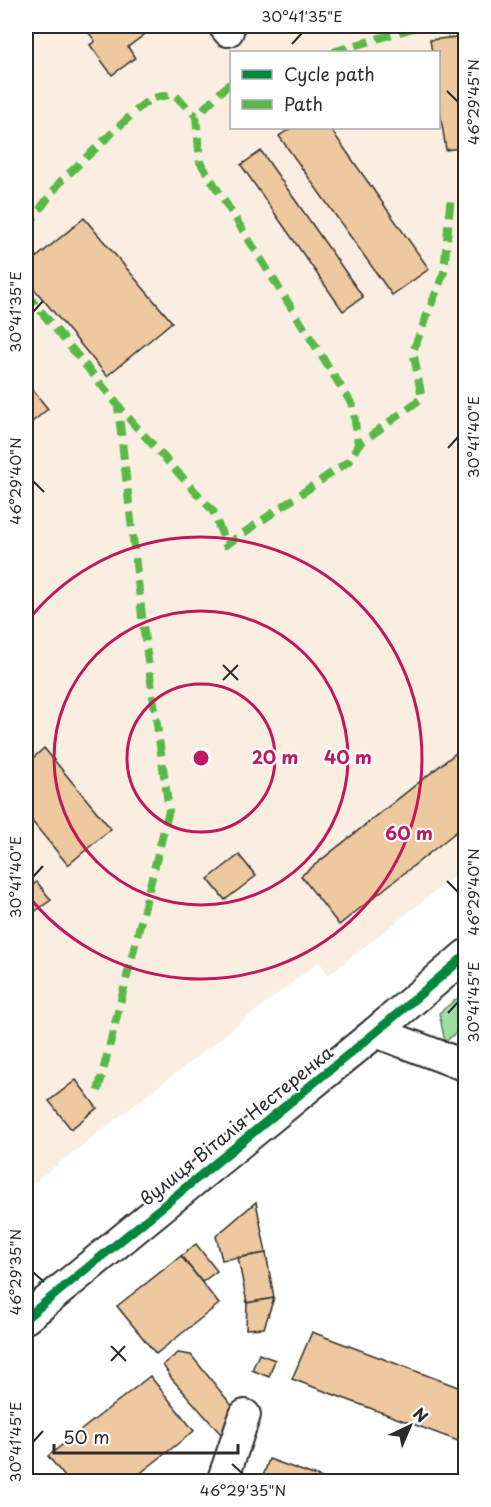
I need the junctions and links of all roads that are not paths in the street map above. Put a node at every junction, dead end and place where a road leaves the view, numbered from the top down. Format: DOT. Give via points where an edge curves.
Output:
graph roads {
  1 [pos="465,955"];
  2 [pos="376,1032"];
  3 [pos="465,1066"];
  4 [pos="26,1318"];
  5 [pos="245,1415"];
  6 [pos="222,1482"];
  1 -- 2 [label="street, вулиця Віталія Нестеренка"];
  2 -- 3 [label="street"];
  2 -- 4 [label="street, вулиця Віталія Нестеренка"];
  5 -- 6 [label="street"];
}
